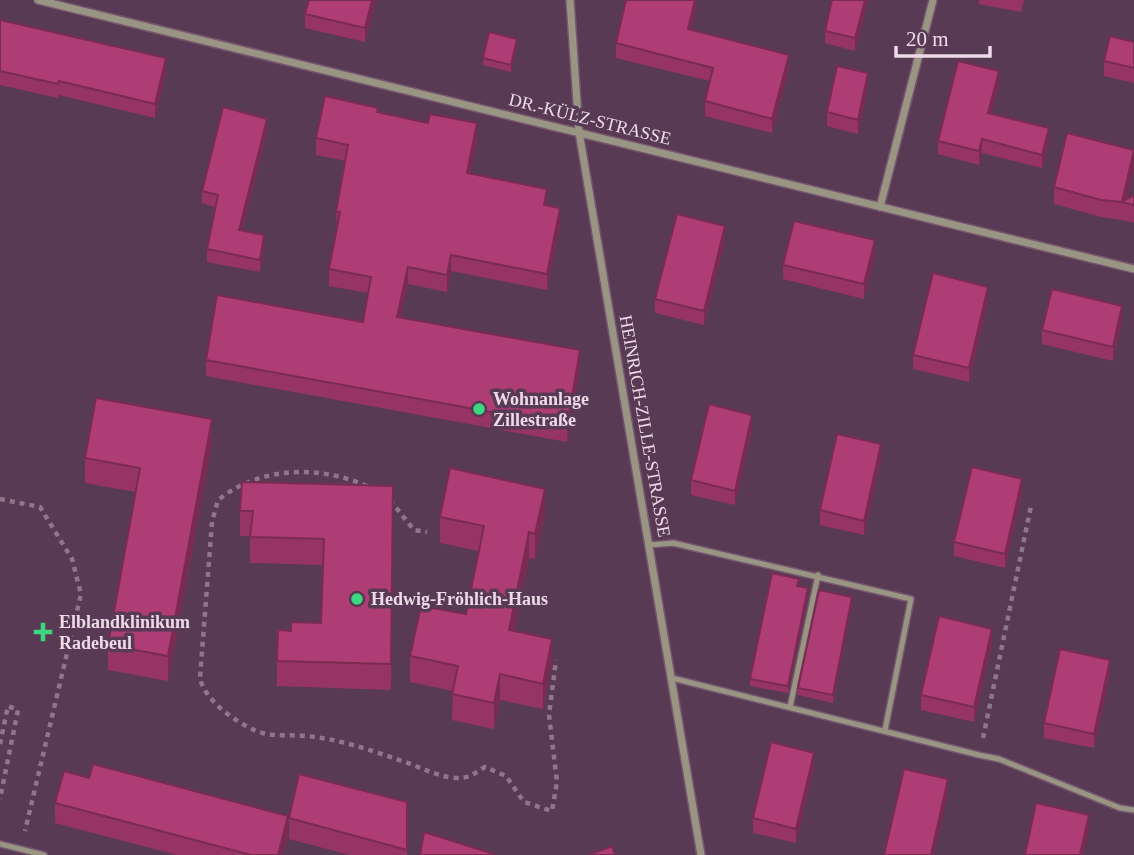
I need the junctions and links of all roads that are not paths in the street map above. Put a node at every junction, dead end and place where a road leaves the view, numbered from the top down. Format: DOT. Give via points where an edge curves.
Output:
graph roads {
  1 [pos="38,0"];
  2 [pos="570,0"];
  3 [pos="933,0"];
  4 [pos="579,132"];
  5 [pos="880,207"];
  6 [pos="1134,269"];
  7 [pos="649,545"];
  8 [pos="818,575"];
  9 [pos="672,678"];
  10 [pos="790,707"];
  11 [pos="886,730"];
  12 [pos="1134,810"];
  13 [pos="0,844"];
  14 [pos="44,855"];
  15 [pos="701,855"];
  1 -- 4 [label="street, DR.-KÜLZ-STRASSE"];
  2 -- 4 [label="street, HEINRICH-ZILLE-STRASSE"];
  3 -- 5 [label="street"];
  4 -- 5 [label="street, DR.-KÜLZ-STRASSE"];
  4 -- 7 [label="street, HEINRICH-ZILLE-STRASSE"];
  5 -- 6 [label="street, DR.-KÜLZ-STRASSE"];
  7 -- 8 [label="lane" via="673,543"];
  7 -- 9 [label="street, HEINRICH-ZILLE-STRASSE"];
  8 -- 10 [label="lane"];
  8 -- 11 [label="lane" via="911,598"];
  9 -- 10 [label="lane"];
  9 -- 15 [label="street, HEINRICH-ZILLE-STRASSE"];
  10 -- 11 [label="lane"];
  11 -- 12 [label="lane" via="999,759"];
  13 -- 14 [label="lane"];
}
